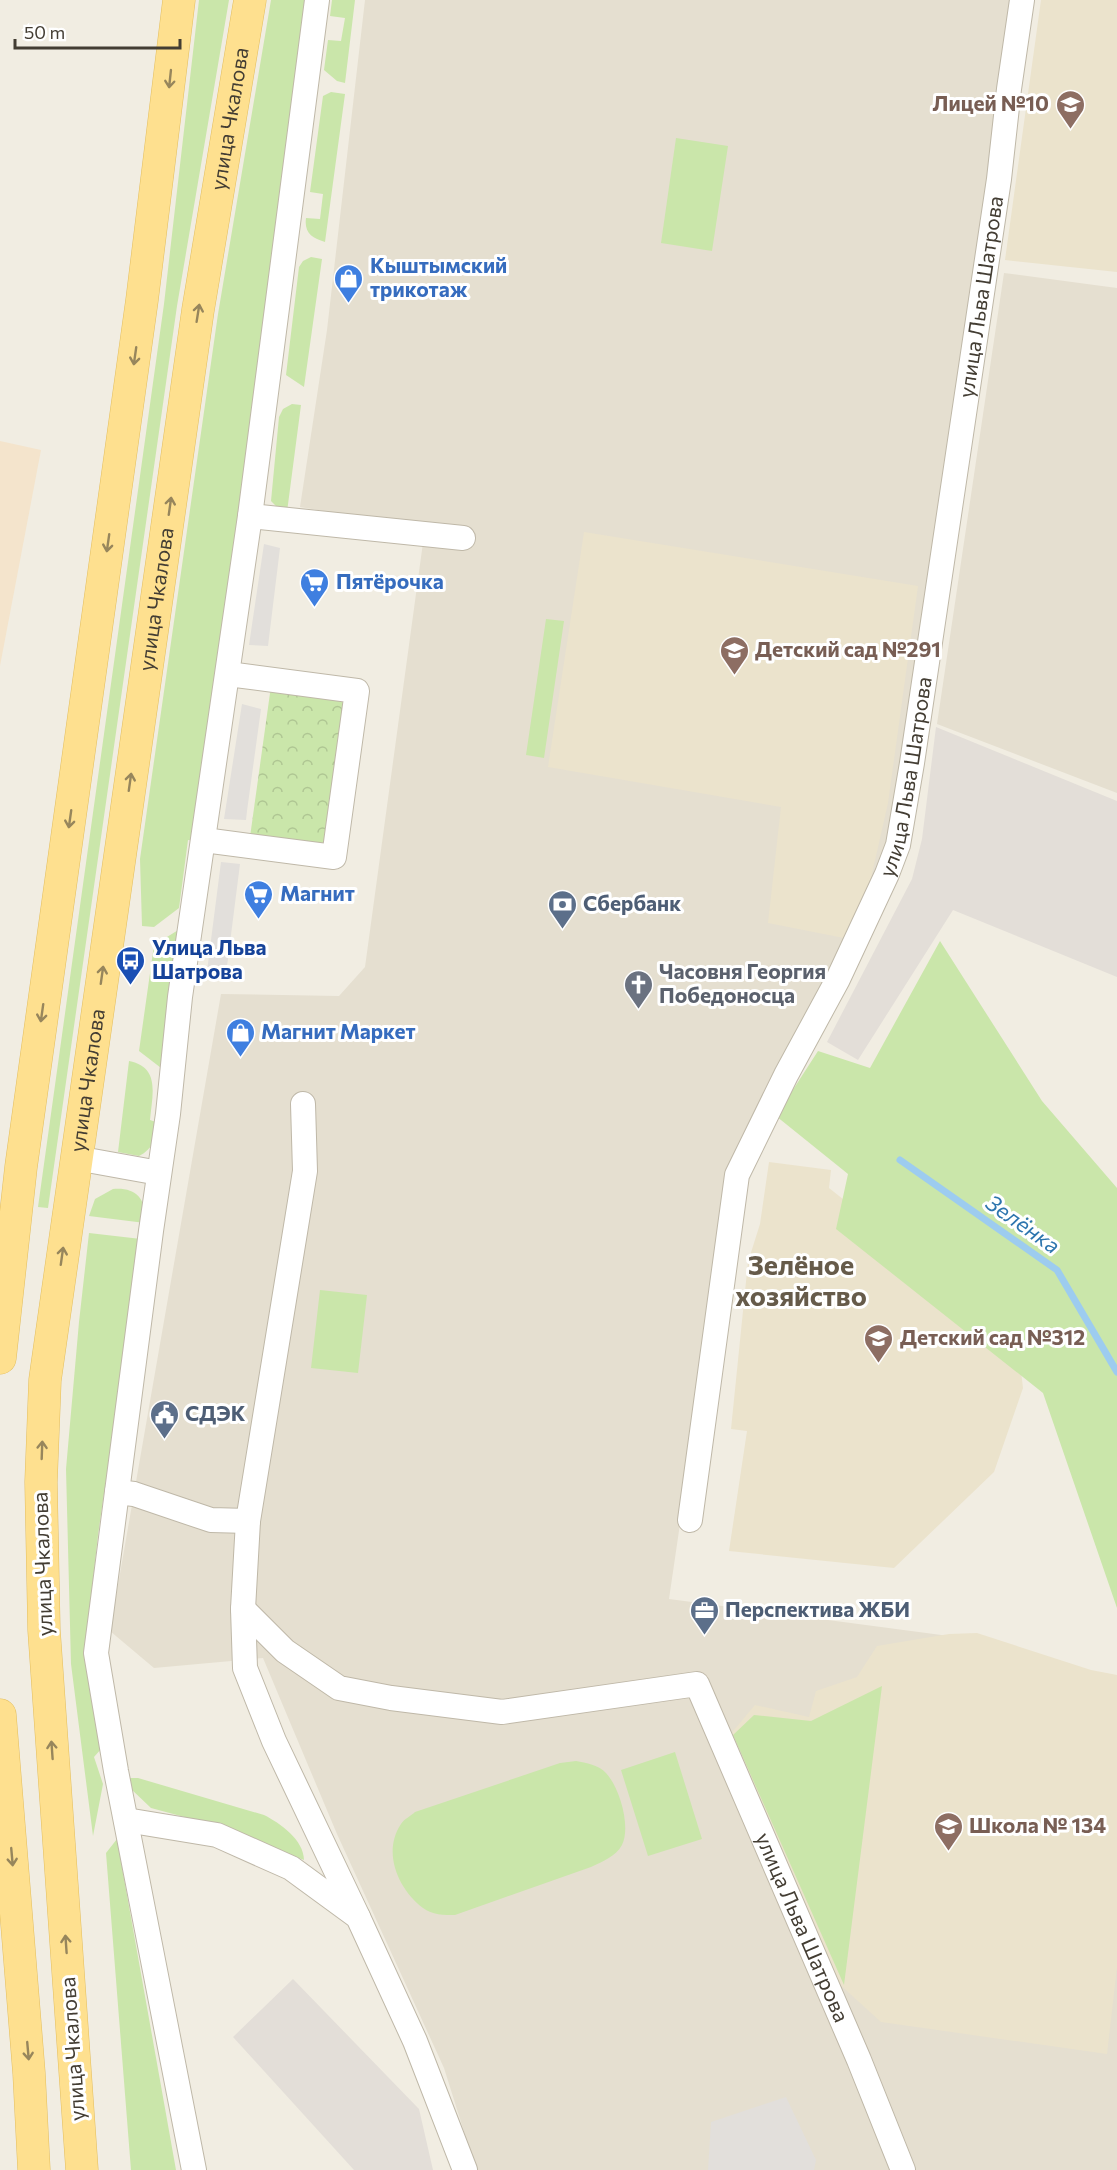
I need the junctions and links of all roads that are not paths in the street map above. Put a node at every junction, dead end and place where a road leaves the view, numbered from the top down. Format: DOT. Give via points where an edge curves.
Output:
graph roads {
  1 [pos="179,0"];
  2 [pos="250,0"];
  3 [pos="317,0"];
  4 [pos="1022,0"];
  5 [pos="250,516"];
  6 [pos="463,538"];
  7 [pos="228,674"];
  8 [pos="204,840"];
  9 [pos="303,1104"];
  10 [pos="76,1158"];
  11 [pos="10,1166"];
  12 [pos="159,1173"];
  13 [pos="0,1358"];
  14 [pos="117,1492"];
  15 [pos="690,1520"];
  16 [pos="248,1521"];
  17 [pos="243,1609"];
  18 [pos="0,1715"];
  19 [pos="126,1820"];
  20 [pos="358,1917"];
  21 [pos="34,2170"];
  22 [pos="82,2170"];
  23 [pos="194,2170"];
  24 [pos="465,2170"];
  25 [pos="903,2170"];
  1 -- 11 [label="main road, one-way" via="142,300"];
  10 -- 2 [label="main road, улица Чкалова, one-way" via="198,310"];
  3 -- 5 [label="street"];
  4 -- 15 [label="street, улица Льва Шатрова" via="999,179 898,845 838,979 736,1175"];
  5 -- 6 [label="street"];
  5 -- 7 [label="street"];
  7 -- 8 [label="street"];
  7 -- 8 [label="street" via="357,691 334,857"];
  8 -- 12 [label="street"];
  9 -- 16 [label="street" via="306,1171"];
  10 -- 12 [label="street"];
  22 -- 10 [label="main road, улица Чкалова, one-way" via="44,1630 41,1482 45,1380"];
  11 -- 13 [label="main road"];
  12 -- 14 [label="street"];
  14 -- 16 [label="street" via="211,1520"];
  14 -- 19 [label="street" via="96,1653"];
  16 -- 17 [label="street"];
  17 -- 20 [label="street" via="245,1668 274,1741"];
  17 -- 25 [label="street, улица Льва Шатрова" via="285,1651 339,1688 391,1698 502,1712 697,1684"];
  18 -- 21 [label="main road, one-way"];
  19 -- 20 [label="street" via="217,1835 291,1868"];
  19 -- 23 [label="street"];
  20 -- 24 [label="street" via="416,2041"];
}
